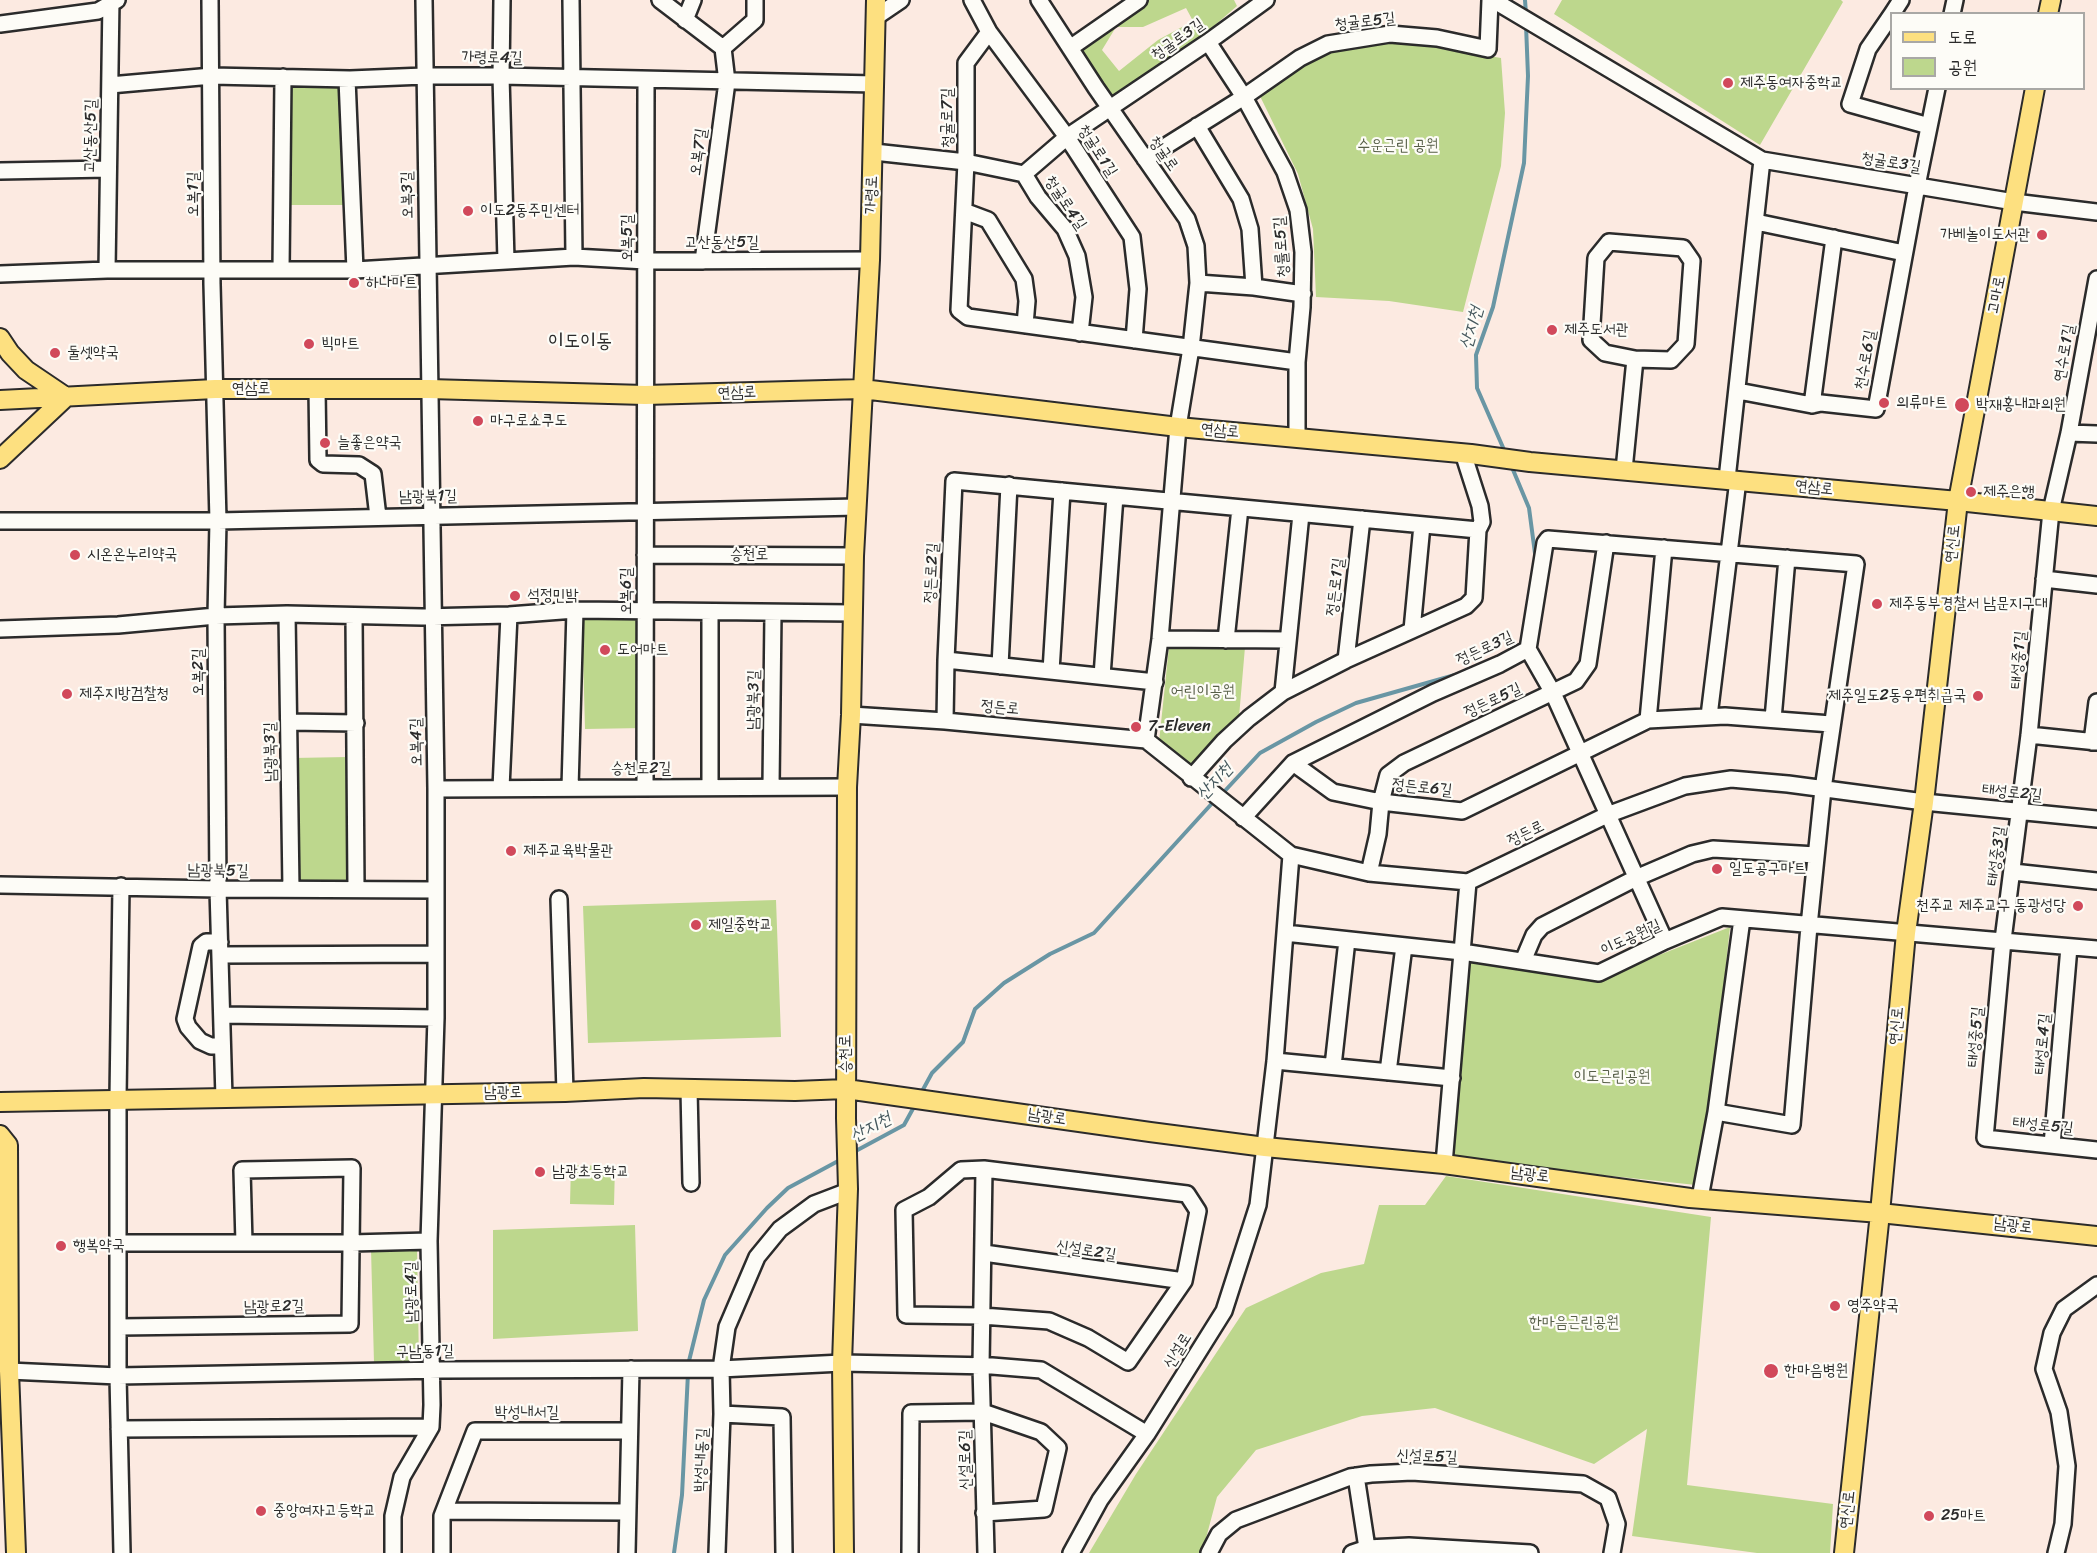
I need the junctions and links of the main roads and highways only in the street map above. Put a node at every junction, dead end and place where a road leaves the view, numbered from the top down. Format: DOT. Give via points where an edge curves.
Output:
graph roads {
  1 [pos="876,9"];
  2 [pos="2035,90"];
  3 [pos="0,338"];
  4 [pos="862,389"];
  5 [pos="66,397"];
  6 [pos="0,399"];
  7 [pos="0,459"];
  8 [pos="1958,501"];
  9 [pos="2097,516"];
  10 [pos="846,1089"];
  11 [pos="0,1102"];
  12 [pos="0,1135"];
  13 [pos="1880,1213"];
  14 [pos="2097,1236"];
  15 [pos="16,1553"];
  16 [pos="844,1553"];
  17 [pos="1844,1553"];
  1 -- 4 [label="main road, 가령로" via="870,260"];
  2 -- 8 [label="main road, 고마로"];
  3 -- 5 [label="main road" via="26,370"];
  4 -- 5 [label="main road, 연삼로" via="645,395 215,389"];
  4 -- 8 [label="main road, 연삼로" via="1178,427"];
  4 -- 10 [label="main road, 승천로" via="847,787"];
  5 -- 6 [label="main road, 연삼로"];
  5 -- 7 [label="main road"];
  8 -- 9 [label="main road, 연삼로"];
  8 -- 13 [label="main road, 연신로" via="1906,933"];
  10 -- 11 [label="main road, 남광로" via="644,1088"];
  10 -- 13 [label="main road, 남광로" via="1265,1147 1444,1164 1700,1198"];
  10 -- 16 [label="main road, 승천로"];
  12 -- 15 [label="main road" via="8,1145 9,1371"];
  13 -- 14 [label="main road, 남광로"];
  13 -- 17 [label="main road, 연신로"];
}
